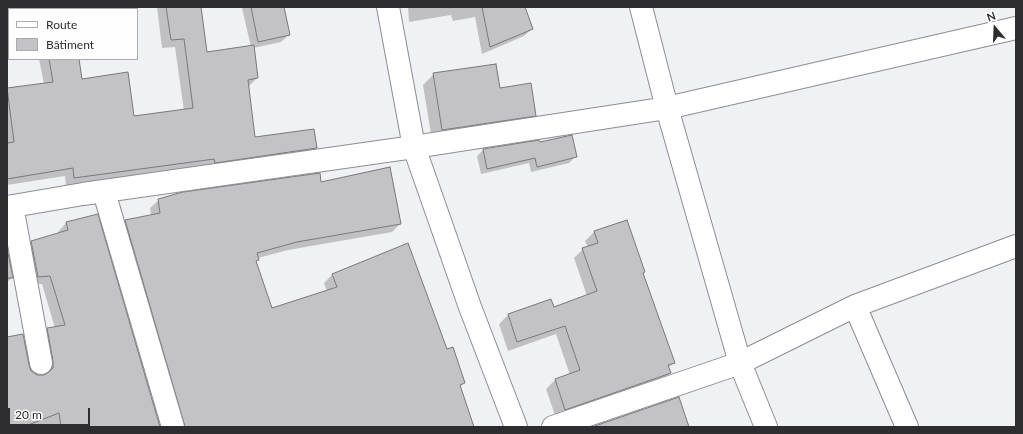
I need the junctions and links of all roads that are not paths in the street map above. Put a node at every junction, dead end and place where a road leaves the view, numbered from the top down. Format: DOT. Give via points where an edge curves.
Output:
graph roads {
  1 [pos="388,7"];
  2 [pos="641,7"];
  3 [pos="1016,28"];
  4 [pos="667,108"];
  5 [pos="414,148"];
  6 [pos="104,192"];
  7 [pos="10,206"];
  8 [pos="1016,246"];
  9 [pos="855,306"];
  10 [pos="41,363"];
  11 [pos="740,363"];
  12 [pos="173,427"];
  13 [pos="516,427"];
  14 [pos="553,427"];
  15 [pos="766,427"];
  16 [pos="907,427"];
  1 -- 5 [label="street"];
  2 -- 4 [label="street"];
  3 -- 4 [label="street"];
  4 -- 5 [label="street"];
  4 -- 11 [label="street"];
  5 -- 6 [label="street"];
  5 -- 13 [label="street"];
  6 -- 7 [label="street"];
  6 -- 12 [label="street"];
  7 -- 10 [label="street"];
  8 -- 9 [label="street"];
  9 -- 11 [label="street"];
  9 -- 16 [label="street"];
  11 -- 14 [label="street"];
  11 -- 15 [label="street"];
}
